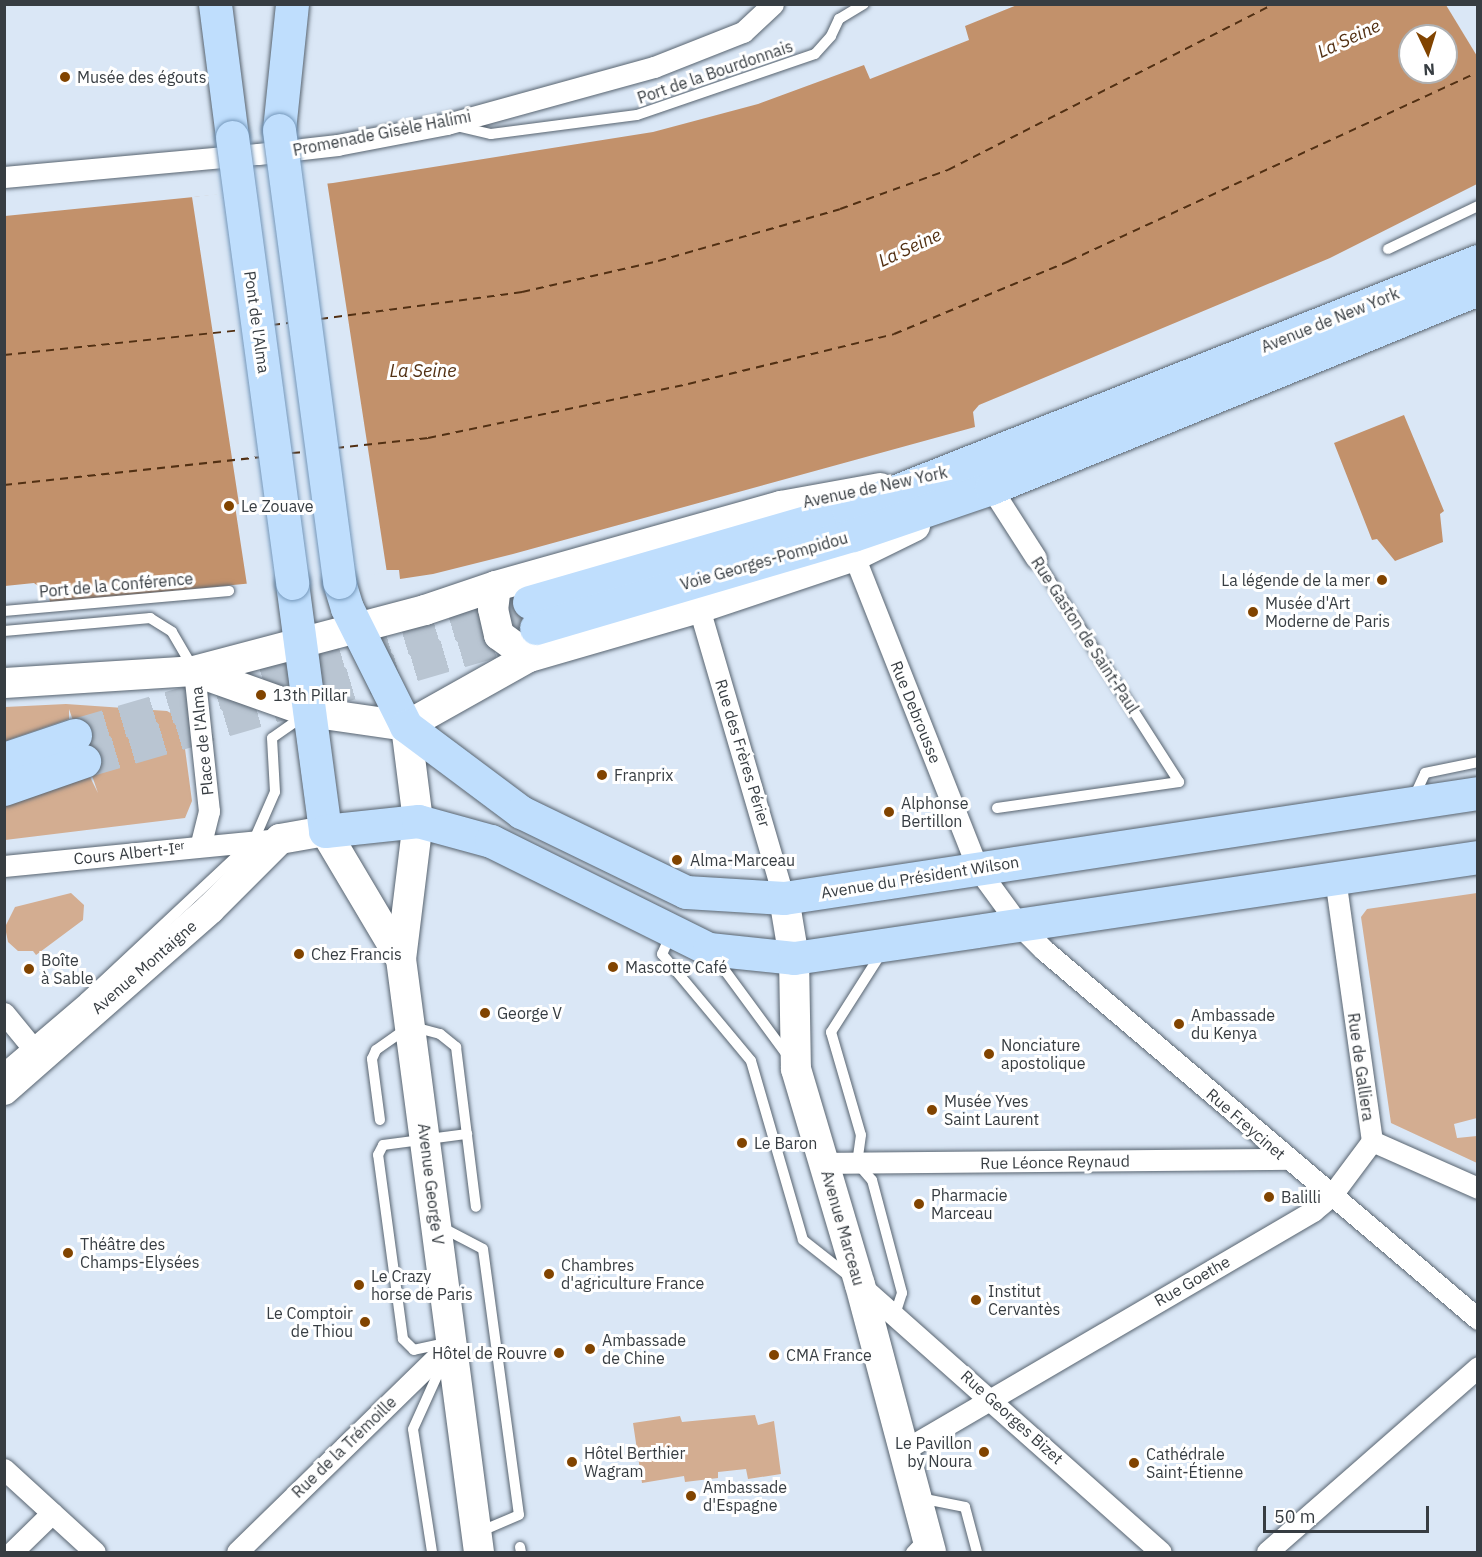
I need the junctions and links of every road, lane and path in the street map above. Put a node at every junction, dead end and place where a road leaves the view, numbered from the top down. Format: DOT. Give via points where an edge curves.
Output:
graph roads {
  1 [pos="215,4"];
  2 [pos="292,4"];
  3 [pos="773,4"];
  4 [pos="864,4"];
  5 [pos="447,124"];
  6 [pos="4,177"];
  7 [pos="1478,206"];
  8 [pos="1388,249"];
  9 [pos="1478,261"];
  10 [pos="1478,289"];
  11 [pos="940,476"];
  12 [pos="991,488"];
  13 [pos="854,556"];
  14 [pos="1036,558"];
  15 [pos="496,586"];
  16 [pos="229,591"];
  17 [pos="699,608"];
  18 [pos="4,611"];
  19 [pos="356,626"];
  20 [pos="532,629"];
  21 [pos="4,631"];
  22 [pos="300,640"];
  23 [pos="188,658"];
  24 [pos="4,683"];
  25 [pos="309,712"];
  26 [pos="406,726"];
  27 [pos="4,759"];
  28 [pos="1478,762"];
  29 [pos="4,789"];
  30 [pos="1478,793"];
  31 [pos="1413,803"];
  32 [pos="997,808"];
  33 [pos="418,821"];
  34 [pos="325,831"];
  35 [pos="267,840"];
  36 [pos="200,846"];
  37 [pos="1478,857"];
  38 [pos="4,866"];
  39 [pos="978,869"];
  40 [pos="1335,878"];
  41 [pos="784,898"];
  42 [pos="1019,925"];
  43 [pos="671,932"];
  44 [pos="887,944"];
  45 [pos="709,949"];
  46 [pos="794,958"];
  47 [pos="401,959"];
  48 [pos="4,1013"];
  49 [pos="410,1026"];
  50 [pos="35,1051"];
  51 [pos="4,1067"];
  52 [pos="796,1069"];
  53 [pos="4,1089"];
  54 [pos="380,1119"];
  55 [pos="467,1134"];
  56 [pos="425,1140"];
  57 [pos="1372,1141"];
  58 [pos="1287,1159"];
  59 [pos="857,1163"];
  60 [pos="824,1164"];
  61 [pos="1478,1188"];
  62 [pos="1331,1196"];
  63 [pos="476,1207"];
  64 [pos="437,1225"];
  65 [pos="860,1285"];
  66 [pos="895,1315"];
  67 [pos="1478,1319"];
  68 [pos="452,1342"];
  69 [pos="1478,1367"];
  70 [pos="992,1398"];
  71 [pos="903,1450"];
  72 [pos="4,1469"];
  73 [pos="916,1497"];
  74 [pos="52,1513"];
  75 [pos="478,1543"];
  76 [pos="923,1547"];
  77 [pos="12,1552"];
  78 [pos="95,1552"];
  79 [pos="237,1552"];
  80 [pos="432,1552"];
  81 [pos="977,1552"];
  82 [pos="1161,1552"];
  83 [pos="1267,1552"];
  1 -- 22 [label="main road, Pont de l'Alma, bridge"];
  2 -- 19 [label="main road, bridge" via="279,130 339,582"];
  3 -- 5 [label="street, Promenade Gisèle Halimi" via="743,32 654,67"];
  4 -- 5 [label="lane, Port de la Bourdonnais" via="839,19 831,36 815,54 637,115 491,134"];
  5 -- 6 [label="street, Promenade Gisèle Halimi" via="326,146"];
  7 -- 8 [label="lane"];
  9 -- 11 [label="main road, Avenue de New York"];
  10 -- 12 [label="main road, Avenue de New York"];
  11 -- 15 [label="street, Avenue de New York" via="782,506"];
  11 -- 20 [label="main road, Voie Georges-Pompidou"];
  12 -- 13 [label="street, Avenue de New York"];
  12 -- 14 [label="street, Rue Gaston de Saint-Paul"];
  12 -- 20 [label="main road, Voie Georges-Pompidou" via="853,535"];
  13 -- 17 [label="street, Avenue de New York"];
  13 -- 39 [label="street, Rue Debrousse"];
  14 -- 32 [label="lane, Rue Gaston de Saint-Paul" via="1179,782"];
  15 -- 19 [label="street, Avenue de New York" via="425,610"];
  15 -- 20 [label="street" via="493,609 499,635"];
  16 -- 18 [label="lane, Port de la Conférence"];
  17 -- 20 [label="street, Avenue de New York"];
  17 -- 41 [label="street, Rue des Frères Périer"];
  19 -- 22 [label="street, Place de l'Alma"];
  19 -- 26 [label="main road"];
  20 -- 26 [label="street, Avenue de New York"];
  21 -- 23 [label="lane, Port de la Conférence" via="150,618 172,632"];
  22 -- 23 [label="street, Place de l'Alma"];
  22 -- 25 [label="main road"];
  23 -- 24 [label="street"];
  23 -- 25 [label="street, Place de l'Alma"];
  23 -- 36 [label="street, Place de l'Alma" via="209,811"];
  25 -- 26 [label="street, Place de l'Alma"];
  25 -- 34 [label="main road"];
  25 -- 35 [label="lane" via="272,738 275,792"];
  26 -- 33 [label="street"];
  26 -- 41 [label="main road, Avenue du Président Wilson" via="521,812 686,892"];
  27 -- 29 [label="main road" via="80,748"];
  28 -- 31 [label="lane" via="1425,773"];
  30 -- 31 [label="main road, Avenue du Président Wilson"];
  31 -- 39 [label="main road, Avenue du Président Wilson"];
  33 -- 34 [label="main road"];
  33 -- 43 [label="main road" via="490,841"];
  33 -- 47 [label="street, Avenue George V"];
  34 -- 35 [label="street"];
  34 -- 47 [label="street, Avenue George V"];
  35 -- 36 [label="street, Cours Albert-Iᵉʳ"];
  35 -- 50 [label="street, Avenue Montaigne" via="210,909"];
  36 -- 38 [label="street, Cours Albert-Iᵉʳ"];
  37 -- 40 [label="main road"];
  39 -- 41 [label="main road, Avenue du Président Wilson"];
  39 -- 42 [label="street, Rue Debrousse"];
  40 -- 42 [label="main road"];
  40 -- 57 [label="street, Rue de Galliera"];
  41 -- 46 [label="street, Avenue Marceau"];
  42 -- 44 [label="main road"];
  42 -- 58 [label="street, Rue Freycinet"];
  43 -- 45 [label="main road"];
  43 -- 65 [label="lane" via="662,954 750,1061 803,1240"];
  44 -- 46 [label="main road"];
  44 -- 59 [label="lane" via="831,1032 861,1135"];
  45 -- 46 [label="main road"];
  45 -- 52 [label="lane" via="752,1002"];
  46 -- 52 [label="street, Avenue Marceau"];
  47 -- 49 [label="street, Avenue George V"];
  48 -- 50 [label="street"];
  49 -- 54 [label="lane" via="376,1050 372,1059"];
  49 -- 55 [label="lane" via="440,1034 456,1047"];
  49 -- 56 [label="street, Avenue George V"];
  50 -- 51 [label="lane, Avenue Montaigne"];
  50 -- 53 [label="street, Avenue Montaigne"];
  52 -- 60 [label="street, Avenue Marceau"];
  55 -- 56 [label="lane"];
  55 -- 63 [label="lane"];
  56 -- 64 [label="street, Avenue George V"];
  56 -- 68 [label="lane" via="383,1145 378,1155 403,1339 414,1350"];
  57 -- 61 [label="street, Rue de Galliera"];
  57 -- 62 [label="street, Rue Goethe"];
  58 -- 59 [label="street, Rue Léonce Reynaud"];
  58 -- 62 [label="street, Rue Freycinet"];
  59 -- 60 [label="street, Rue Léonce Reynaud"];
  59 -- 66 [label="lane" via="872,1180 902,1293"];
  60 -- 65 [label="street, Avenue Marceau"];
  62 -- 67 [label="street, Rue Freycinet"];
  62 -- 70 [label="street, Rue Goethe" via="1313,1211"];
  64 -- 68 [label="street, Avenue George V"];
  64 -- 75 [label="lane" via="483,1249 519,1515"];
  65 -- 66 [label="street, Rue Georges Bizet"];
  65 -- 71 [label="street, Avenue Marceau"];
  66 -- 70 [label="street, Rue Georges Bizet"];
  68 -- 75 [label="street, Avenue George V"];
  68 -- 79 [label="street, Rue de la Trémoille"];
  68 -- 80 [label="lane" via="413,1429"];
  69 -- 83 [label="street"];
  70 -- 71 [label="street, Rue Goethe"];
  70 -- 82 [label="street, Rue Georges Bizet"];
  71 -- 73 [label="street, Avenue Marceau"];
  72 -- 74 [label="street"];
  73 -- 76 [label="street, Avenue Marceau"];
  73 -- 81 [label="lane" via="965,1507"];
  74 -- 77 [label="street"];
  74 -- 78 [label="street"];
}
